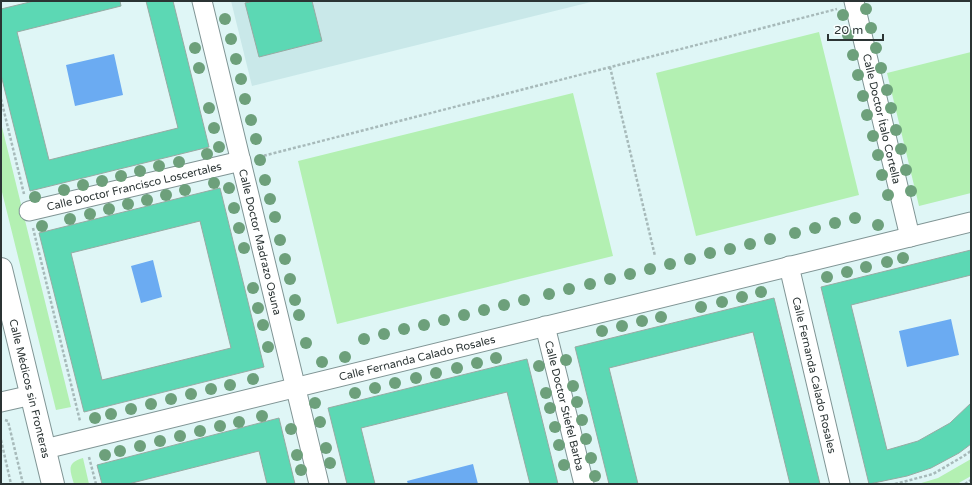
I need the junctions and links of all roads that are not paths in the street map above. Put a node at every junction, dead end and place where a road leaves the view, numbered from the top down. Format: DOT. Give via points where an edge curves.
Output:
graph roads {
  1 [pos="202,1"];
  2 [pos="854,3"];
  3 [pos="241,161"];
  4 [pos="28,211"];
  5 [pos="971,222"];
  6 [pos="910,237"];
  7 [pos="789,266"];
  8 [pos="1,269"];
  9 [pos="545,326"];
  10 [pos="296,388"];
  11 [pos="32,394"];
  12 [pos="1,402"];
  13 [pos="45,449"];
  14 [pos="53,484"];
  15 [pos="319,484"];
  16 [pos="584,484"];
  17 [pos="840,484"];
  1 -- 3 [label="street, Calle Doctor Madrazo Osuna"];
  2 -- 6 [label="street, Calle Doctor Ítalo Cortella"];
  3 -- 4 [label="street, Calle Doctor Francisco Loscertales"];
  3 -- 10 [label="street, Calle Doctor Madrazo Osuna"];
  5 -- 6 [label="street, Calle Fernanda Calado Rosales"];
  6 -- 7 [label="street, Calle Fernanda Calado Rosales"];
  7 -- 9 [label="street, Calle Fernanda Calado Rosales"];
  7 -- 17 [label="street, Calle Fernanda Calado Rosales"];
  8 -- 11 [label="street, Calle Médicos sin Fronteras"];
  9 -- 10 [label="street, Calle Fernanda Calado Rosales"];
  9 -- 16 [label="street, Calle Doctor Stiefel Barba"];
  10 -- 13 [label="street, Calle Fernanda Calado Rosales"];
  10 -- 15 [label="street, Calle Doctor Madrazo Osuna"];
  11 -- 12 [label="street"];
  11 -- 13 [label="street, Calle Médicos sin Fronteras"];
  13 -- 14 [label="street, Calle Médicos sin Fronteras"];
}
